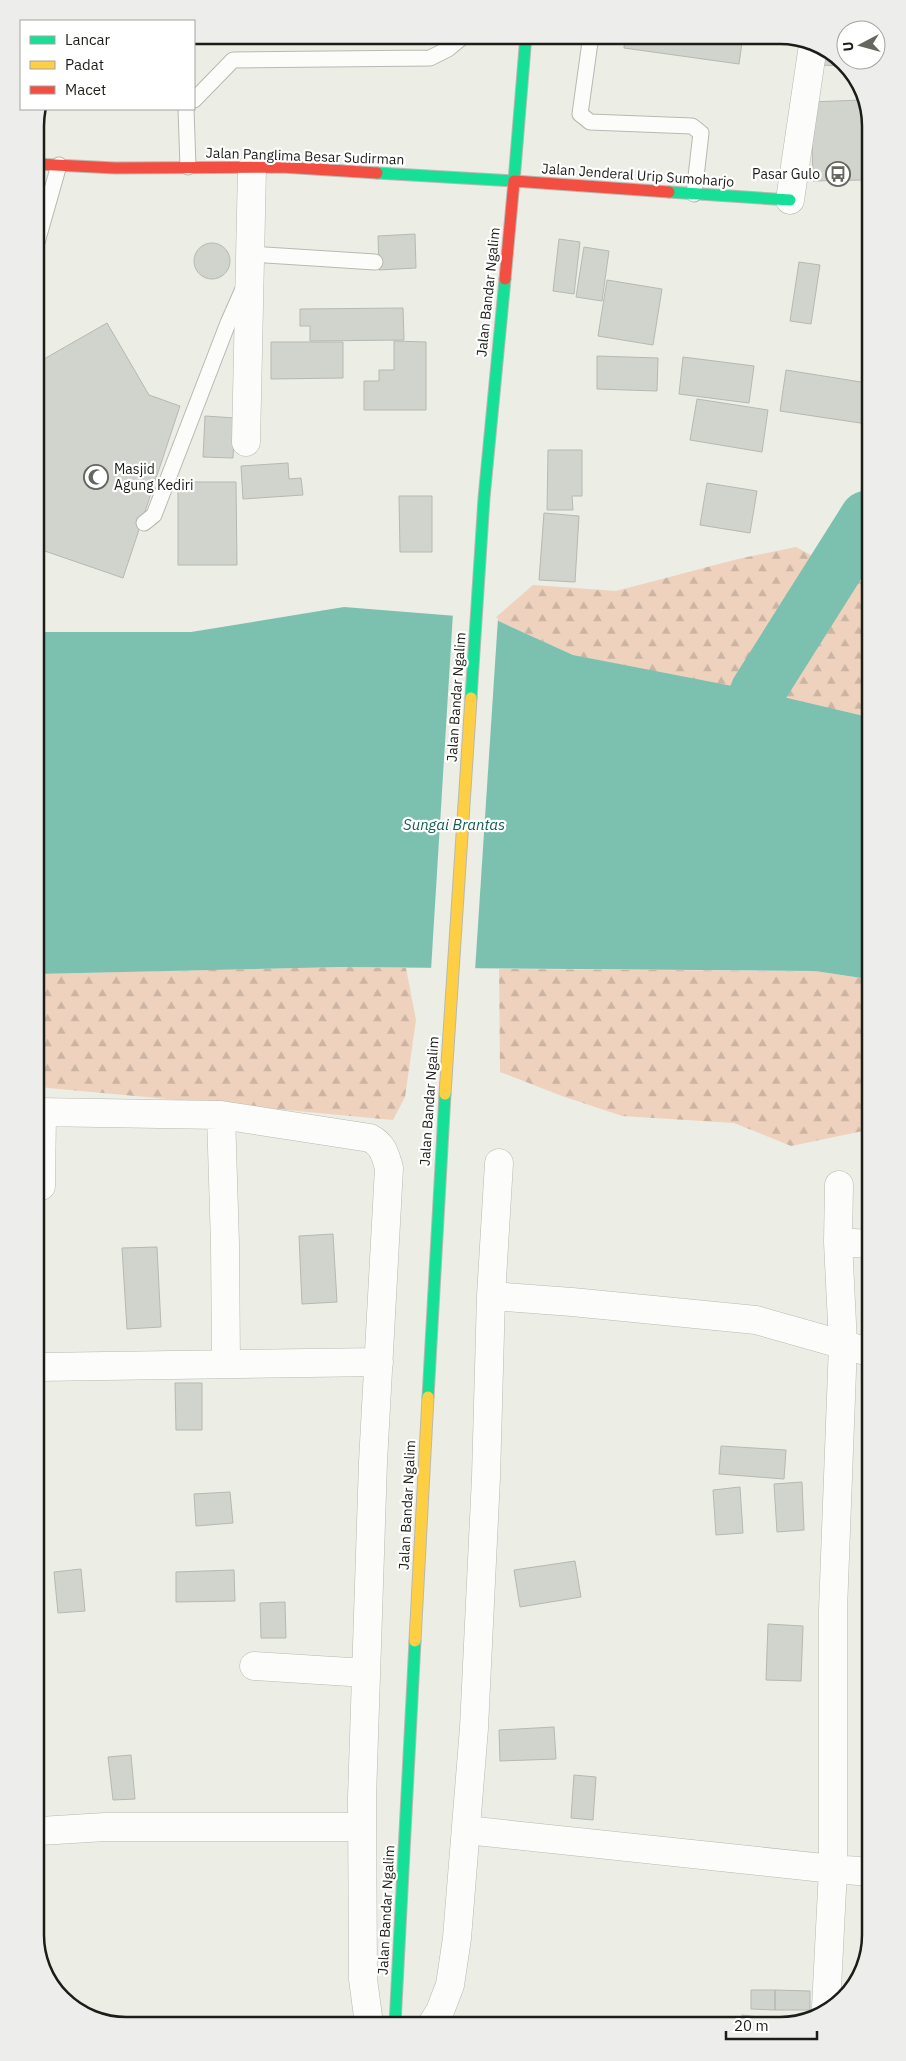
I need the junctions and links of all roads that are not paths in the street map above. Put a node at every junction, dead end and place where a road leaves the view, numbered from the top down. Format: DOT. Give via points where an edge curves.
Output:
graph roads {
  1 [pos="454,44"];
  2 [pos="525,44"];
  3 [pos="590,44"];
  4 [pos="812,50"];
  5 [pos="195,99"];
  6 [pos="186,110"];
  7 [pos="44,164"];
  8 [pos="59,164"];
  9 [pos="188,167"];
  10 [pos="252,168"];
  11 [pos="514,181"];
  12 [pos="694,194"];
  13 [pos="790,200"];
  14 [pos="44,217"];
  15 [pos="375,262"];
  16 [pos="250,264"];
  17 [pos="246,442"];
  18 [pos="144,523"];
  19 [pos="44,1112"];
  20 [pos="221,1115"];
  21 [pos="499,1163"];
  22 [pos="839,1184"];
  23 [pos="838,1242"];
  24 [pos="862,1244"];
  25 [pos="491,1296"];
  26 [pos="843,1344"];
  27 [pos="862,1350"];
  28 [pos="379,1362"];
  29 [pos="226,1363"];
  30 [pos="44,1367"];
  31 [pos="254,1666"];
  32 [pos="366,1672"];
  33 [pos="362,1827"];
  34 [pos="466,1830"];
  35 [pos="44,1831"];
  36 [pos="834,1868"];
  37 [pos="862,1871"];
  38 [pos="826,2003"];
  39 [pos="368,2017"];
  40 [pos="394,2017"];
  41 [pos="436,2017"];
  1 -- 5 [label="lane" via="430,58 233,60"];
  2 -- 11 [label="main road, Jalan Bandar Ngalim"];
  3 -- 12 [label="lane" via="580,114 590,122 698,128 701,133"];
  4 -- 13 [label="street"];
  6 -- 9 [label="lane"];
  7 -- 8 [label="main road, Jalan Panglima Besar Sudirman"];
  8 -- 9 [label="main road, Jalan Panglima Besar Sudirman" via="115,168"];
  8 -- 14 [label="lane"];
  9 -- 10 [label="main road, Jalan Panglima Besar Sudirman"];
  10 -- 11 [label="main road, Jalan Panglima Besar Sudirman"];
  10 -- 16 [label="street"];
  11 -- 12 [label="main road, Jalan Jenderal Urip Sumoharjo"];
  11 -- 40 [label="main road, Jalan Bandar Ngalim" via="484,498 439,1184"];
  12 -- 13 [label="main road, Jalan Jenderal Urip Sumoharjo"];
  15 -- 16 [label="lane"];
  16 -- 17 [label="street"];
  16 -- 18 [label="lane" via="154,515"];
  19 -- 20 [label="street"];
  20 -- 28 [label="street" via="370,1138 384,1149 389,1168"];
  20 -- 29 [label="street"];
  21 -- 25 [label="street"];
  22 -- 23 [label="street"];
  23 -- 24 [label="street"];
  23 -- 26 [label="street"];
  25 -- 26 [label="street" via="756,1320"];
  25 -- 34 [label="street" via="486,1477"];
  26 -- 27 [label="street"];
  26 -- 36 [label="street" via="833,1610"];
  28 -- 29 [label="street"];
  28 -- 32 [label="street"];
  29 -- 30 [label="street"];
  31 -- 32 [label="street"];
  32 -- 33 [label="street"];
  33 -- 35 [label="street" via="106,1827"];
  33 -- 39 [label="street" via="363,1980"];
  34 -- 36 [label="street"];
  34 -- 41 [label="street" via="450,1985"];
  36 -- 37 [label="street"];
  36 -- 38 [label="street"];
}
